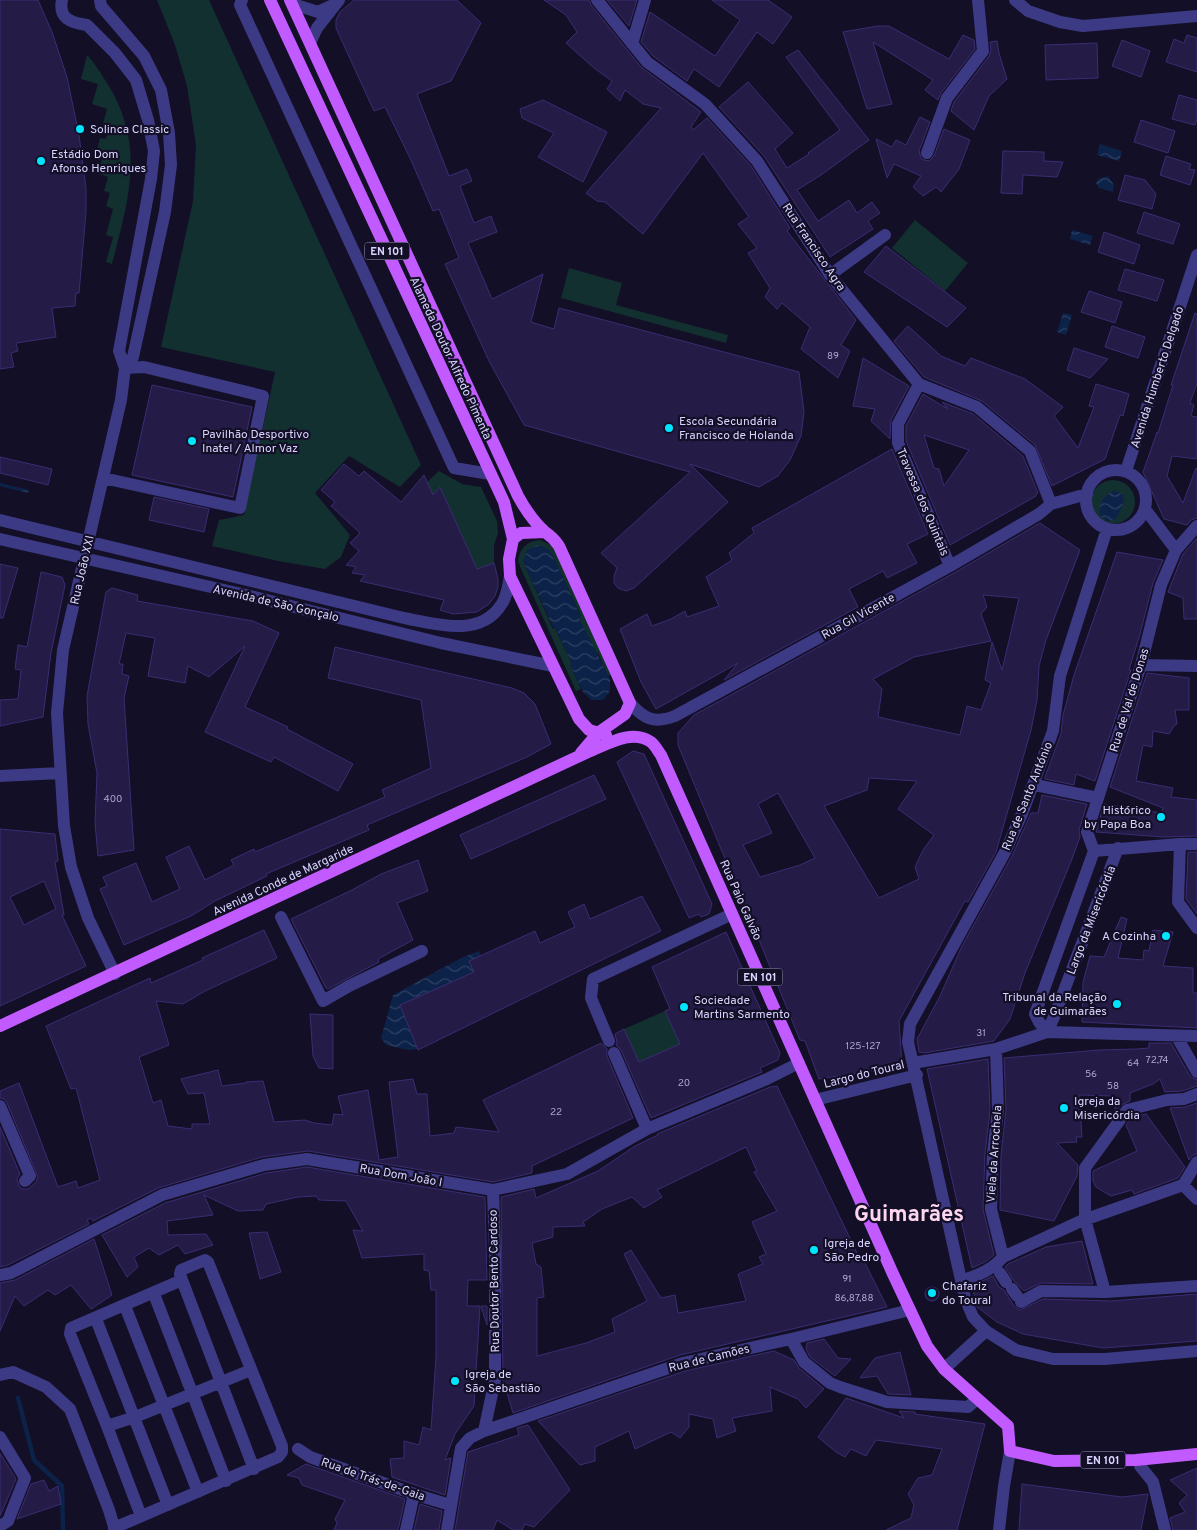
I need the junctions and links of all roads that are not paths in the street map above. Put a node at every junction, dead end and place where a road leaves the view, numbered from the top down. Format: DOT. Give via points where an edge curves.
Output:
graph roads {
  1 [pos="62,0"];
  2 [pos="100,0"];
  3 [pos="242,0"];
  4 [pos="270,0"];
  5 [pos="597,0"];
  6 [pos="645,0"];
  7 [pos="978,0"];
  8 [pos="1016,0"];
  9 [pos="292,2"];
  10 [pos="337,2"];
  11 [pos="1197,16"];
  12 [pos="310,43"];
  13 [pos="632,44"];
  14 [pos="927,153"];
  15 [pos="885,235"];
  16 [pos="1197,255"];
  17 [pos="830,275"];
  18 [pos="125,368"];
  19 [pos="920,384"];
  20 [pos="1126,471"];
  21 [pos="490,474"];
  22 [pos="103,478"];
  23 [pos="1087,494"];
  24 [pos="1051,504"];
  25 [pos="1145,509"];
  26 [pos="0,520"];
  27 [pos="1197,526"];
  28 [pos="1107,529"];
  29 [pos="545,532"];
  30 [pos="0,539"];
  31 [pos="513,539"];
  32 [pos="89,541"];
  33 [pos="1176,550"];
  34 [pos="85,559"];
  35 [pos="950,566"];
  36 [pos="510,576"];
  37 [pos="1141,665"];
  38 [pos="553,666"];
  39 [pos="1197,666"];
  40 [pos="630,703"];
  41 [pos="598,733"];
  42 [pos="620,739"];
  43 [pos="578,757"];
  44 [pos="60,773"];
  45 [pos="0,776"];
  46 [pos="1040,786"];
  47 [pos="1098,798"];
  48 [pos="1180,844"];
  49 [pos="1197,844"];
  50 [pos="1118,848"];
  51 [pos="1094,851"];
  52 [pos="732,914"];
  53 [pos="281,917"];
  54 [pos="1197,928"];
  55 [pos="422,951"];
  56 [pos="115,974"];
  57 [pos="0,1026"];
  58 [pos="1047,1032"];
  59 [pos="1197,1036"];
  60 [pos="1177,1037"];
  61 [pos="996,1049"];
  62 [pos="799,1063"];
  63 [pos="918,1069"];
  64 [pos="1197,1072"];
  65 [pos="1197,1094"];
  66 [pos="815,1100"];
  67 [pos="0,1106"];
  68 [pos="647,1129"];
  69 [pos="1197,1162"];
  70 [pos="25,1181"];
  71 [pos="1183,1185"];
  72 [pos="493,1190"];
  73 [pos="1197,1199"];
  74 [pos="1085,1219"];
  75 [pos="0,1274"];
  76 [pos="182,1280"];
  77 [pos="961,1281"];
  78 [pos="1008,1281"];
  79 [pos="1197,1286"];
  80 [pos="1105,1292"];
  81 [pos="154,1294"];
  82 [pos="125,1306"];
  83 [pos="910,1310"];
  84 [pos="96,1318"];
  85 [pos="986,1331"];
  86 [pos="791,1339"];
  87 [pos="1197,1351"];
  88 [pos="944,1369"];
  89 [pos="251,1370"];
  90 [pos="0,1375"];
  91 [pos="222,1382"];
  92 [pos="193,1393"];
  93 [pos="976,1399"];
  94 [pos="163,1406"];
  95 [pos="135,1417"];
  96 [pos="107,1426"];
  97 [pos="484,1431"];
  98 [pos="0,1437"];
  99 [pos="298,1449"];
  100 [pos="1010,1451"];
  101 [pos="1197,1454"];
  102 [pos="1140,1466"];
  103 [pos="254,1469"];
  104 [pos="226,1481"];
  105 [pos="198,1492"];
  106 [pos="414,1494"];
  107 [pos="168,1505"];
  108 [pos="450,1505"];
  109 [pos="141,1516"];
  110 [pos="0,1526"];
  111 [pos="114,1529"];
  112 [pos="406,1530"];
  113 [pos="447,1530"];
  114 [pos="999,1530"];
  115 [pos="1166,1530"];
  1 -- 18 [label="street" via="63,13 68,20 87,24 116,53 136,80 154,151 119,351"];
  2 -- 18 [label="street" via="101,6 144,56 161,90 171,165 165,212 132,357"];
  3 -- 21 [label="street" via="240,5 454,468"];
  4 -- 21 [label="main road, Alameda Doutor Alfredo Pimenta / EN 101"];
  5 -- 13 [label="street, Rua Francisco Agra"];
  6 -- 13 [label="street"];
  7 -- 14 [label="street" via="983,51 947,98"];
  8 -- 11 [label="street" via="1028,10 1060,22 1083,26"];
  9 -- 10 [label="street" via="318,12"];
  9 -- 12 [label="main road, Alameda Doutor Alfredo Pimenta / EN 101"];
  10 -- 12 [label="street"];
  12 -- 29 [label="main road, Alameda Doutor Alfredo Pimenta / EN 101" via="518,496"];
  13 -- 17 [label="street, Rua Francisco Agra" via="647,62 705,104 757,162"];
  15 -- 17 [label="street"];
  16 -- 20 [label="street, Avenida Humberto Delgado"];
  17 -- 19 [label="street, Rua Francisco Agra"];
  18 -- 22 [label="street, Rua João XXI"];
  18 -- 22 [label="street" via="144,367 263,396 240,508"];
  19 -- 24 [label="street, Rua Francisco Agra" via="977,407 1030,451"];
  19 -- 35 [label="street, Travessa dos Quintais" via="898,424 898,444"];
  20 -- 23 [label="street" via="1100,475"];
  20 -- 25 [label="street" via="1142,485"];
  21 -- 31 [label="main road, Alameda Doutor Alfredo Pimenta / EN 101" via="504,502"];
  22 -- 32 [label="street, Rua João XXI"];
  23 -- 24 [label="street, Rua Gil Vicente"];
  23 -- 28 [label="street" via="1090,515"];
  24 -- 35 [label="street, Rua Gil Vicente"];
  25 -- 28 [label="street" via="1130,527"];
  25 -- 33 [label="street"];
  26 -- 32 [label="street, Avenida de São Gonçalo"];
  27 -- 33 [label="street, Rua de Val de Donas"];
  28 -- 63 [label="street, Rua de Santo António" via="1060,676 1053,731 1025,807 1005,852 910,1024 908,1042"];
  29 -- 31 [label="main road" via="521,533"];
  29 -- 40 [label="main road, Alameda Doutor Alfredo Pimenta / EN 101" via="559,546"];
  30 -- 34 [label="street, Avenida de São Gonçalo"];
  31 -- 36 [label="main road, Alameda Doutor Alfredo Pimenta / EN 101"];
  32 -- 34 [label="street, Rua João XXI"];
  32 -- 36 [label="street, Avenida de São Gonçalo" via="445,626 462,627 494,614 502,604"];
  33 -- 37 [label="street, Rua de Val de Donas" via="1161,585"];
  34 -- 38 [label="street, Avenida de São Gonçalo"];
  34 -- 44 [label="street, Rua João XXI" via="63,650 57,713"];
  35 -- 40 [label="street, Rua Gil Vicente" via="675,716 658,720 648,718"];
  36 -- 38 [label="main road, Alameda Doutor Alfredo Pimenta / EN 101"];
  37 -- 39 [label="street"];
  37 -- 47 [label="street, Rua de Val de Donas"];
  38 -- 41 [label="main road, Alameda Doutor Alfredo Pimenta / EN 101" via="579,719 588,730"];
  40 -- 41 [label="main road" via="620,718"];
  41 -- 42 [label="main road, Alameda Doutor Alfredo Pimenta / EN 101"];
  41 -- 43 [label="main road, Avenida Conde de Margaride"];
  42 -- 43 [label="main road, Avenida Conde de Margaride"];
  42 -- 52 [label="main road, Rua Paio Galvão / EN 101" via="632,737 652,742 661,754"];
  43 -- 56 [label="main road, Avenida Conde de Margaride"];
  44 -- 45 [label="street"];
  44 -- 56 [label="street, Rua João XXI" via="64,826 72,866 88,918"];
  46 -- 47 [label="street"];
  47 -- 51 [label="street, Rua de Val de Donas" via="1087,832"];
  48 -- 49 [label="street"];
  48 -- 50 [label="street"];
  48 -- 54 [label="street" via="1178,902"];
  50 -- 51 [label="street"];
  50 -- 58 [label="street, Largo da Misericórdia"];
  51 -- 58 [label="street, Largo da Misericórdia" via="1035,1014"];
  52 -- 62 [label="main road, Rua Paio Galvão / EN 101"];
  52 -- 68 [label="street" via="593,979 591,998"];
  53 -- 55 [label="street" via="322,1001"];
  56 -- 57 [label="main road, Avenida Conde de Margaride"];
  58 -- 60 [label="street"];
  58 -- 61 [label="street"];
  59 -- 60 [label="street"];
  60 -- 64 [label="street"];
  61 -- 63 [label="street"];
  61 -- 78 [label="street, Viela da Arrochela" via="998,1110 990,1209"];
  62 -- 66 [label="main road, Rua Paio Galvão / EN 101"];
  62 -- 68 [label="street, Rua Dom João I"];
  63 -- 66 [label="street, Largo do Toural"];
  63 -- 77 [label="street, Largo do Toural"];
  65 -- 74 [label="street" via="1127,1110 1085,1168"];
  66 -- 83 [label="main road, Largo do Toural / EN 101"];
  67 -- 70 [label="street" via="30,1176"];
  68 -- 72 [label="street, Rua Dom João I" via="568,1174"];
  69 -- 71 [label="street"];
  71 -- 73 [label="street"];
  71 -- 74 [label="street"];
  72 -- 75 [label="street, Rua Dom João I" via="307,1159 264,1165 162,1195 11,1273"];
  72 -- 97 [label="street, Rua Doutor Bento Cardoso" via="496,1380"];
  74 -- 78 [label="street"];
  74 -- 80 [label="street"];
  76 -- 81 [label="street"];
  76 -- 89 [label="street" via="181,1270 202,1260 208,1262"];
  76 -- 91 [label="street"];
  77 -- 78 [label="street" via="979,1275"];
  77 -- 85 [label="street, Largo do Toural" via="973,1317"];
  78 -- 80 [label="street" via="1041,1291"];
  79 -- 80 [label="street"];
  81 -- 82 [label="street"];
  81 -- 92 [label="street"];
  82 -- 84 [label="street"];
  82 -- 94 [label="street"];
  83 -- 86 [label="street, Rua de Camões"];
  83 -- 88 [label="main road, EN 101" via="927,1346"];
  84 -- 95 [label="street"];
  84 -- 96 [label="street" via="72,1328 70,1334"];
  85 -- 87 [label="street" via="1016,1350 1053,1359 1105,1359"];
  85 -- 88 [label="street"];
  86 -- 93 [label="street" via="804,1362 830,1383 850,1390 887,1402 968,1407"];
  86 -- 97 [label="street, Rua de Camões" via="683,1363"];
  88 -- 93 [label="main road, EN 101"];
  89 -- 91 [label="street"];
  89 -- 103 [label="street" via="282,1446 278,1458"];
  90 -- 111 [label="street" via="13,1372 46,1388 70,1409"];
  91 -- 92 [label="street"];
  91 -- 103 [label="street"];
  92 -- 94 [label="street"];
  92 -- 104 [label="street"];
  93 -- 100 [label="main road, EN 101" via="1008,1426"];
  94 -- 95 [label="street"];
  94 -- 105 [label="street"];
  95 -- 96 [label="street"];
  95 -- 107 [label="street"];
  96 -- 109 [label="street"];
  97 -- 108 [label="street, Rua de Camões" via="470,1438 461,1448"];
  98 -- 110 [label="street" via="26,1478 8,1521"];
  99 -- 106 [label="street, Rua de Trás-de-Gaia" via="310,1457"];
  100 -- 101 [label="main road, EN 101" via="1054,1461 1136,1460"];
  100 -- 114 [label="street"];
  102 -- 115 [label="street" via="1153,1482"];
  103 -- 104 [label="street"];
  104 -- 105 [label="street"];
  105 -- 107 [label="street"];
  106 -- 108 [label="street, Rua de Trás-de-Gaia"];
  106 -- 112 [label="street"];
  107 -- 109 [label="street"];
  108 -- 113 [label="street, Rua de Camões"];
  109 -- 111 [label="street"];
}
